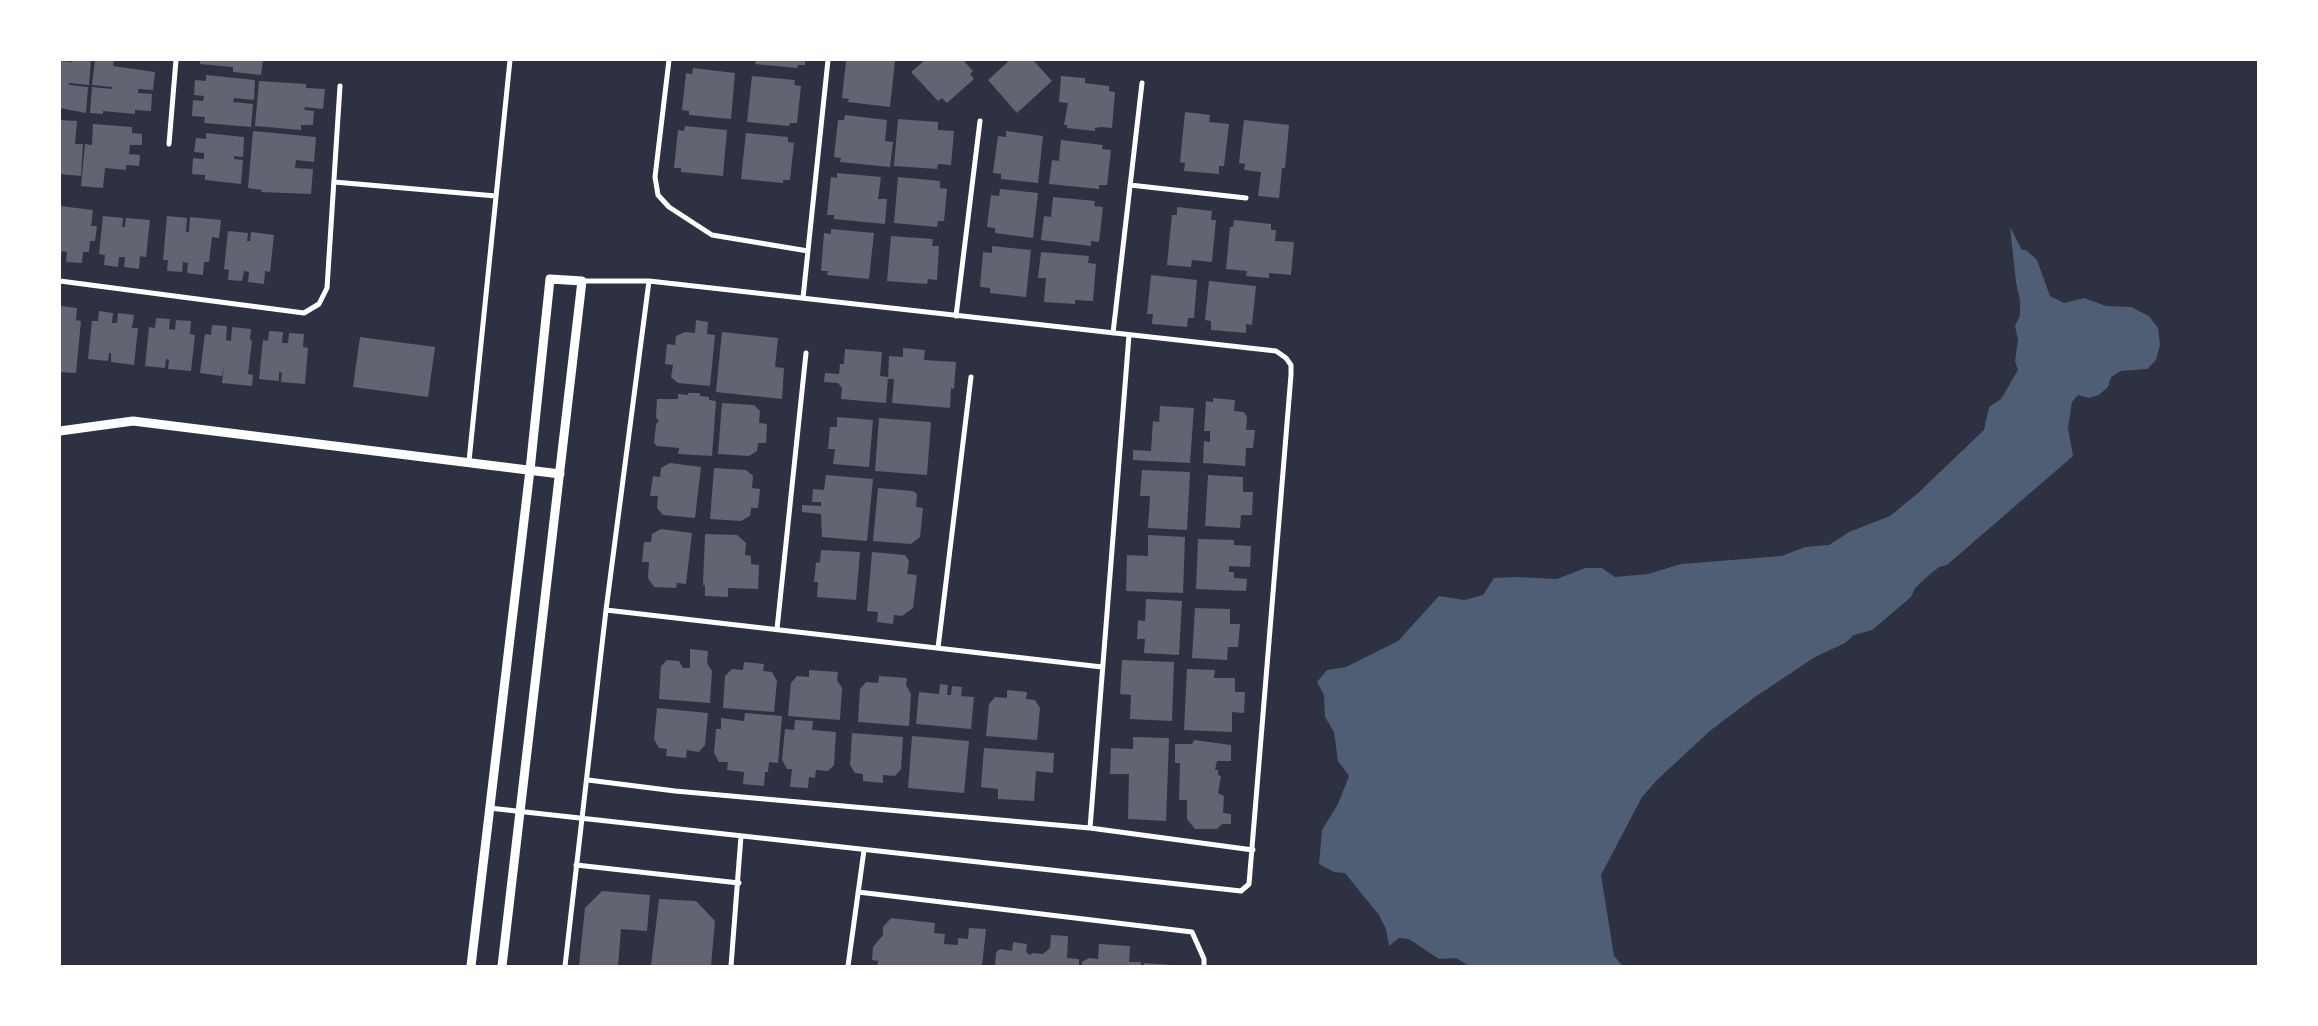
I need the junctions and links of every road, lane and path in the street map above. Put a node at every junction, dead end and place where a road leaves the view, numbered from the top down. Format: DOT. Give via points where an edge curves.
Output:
graph roads {
  1 [pos="176,60"];
  2 [pos="510,60"];
  3 [pos="669,60"];
  4 [pos="828,60"];
  5 [pos="1142,83"];
  6 [pos="340,86"];
  7 [pos="980,121"];
  8 [pos="169,144"];
  9 [pos="334,182"];
  10 [pos="1130,184"];
  11 [pos="496,196"];
  12 [pos="1246,198"];
  13 [pos="808,251"];
  14 [pos="60,281"];
  15 [pos="582,282"];
  16 [pos="649,282"];
  17 [pos="803,298"];
  18 [pos="956,316"];
  19 [pos="1113,333"];
  20 [pos="1129,335"];
  21 [pos="806,353"];
  22 [pos="971,377"];
  23 [pos="60,431"];
  24 [pos="469,461"];
  25 [pos="530,470"];
  26 [pos="560,474"];
  27 [pos="606,610"];
  28 [pos="777,628"];
  29 [pos="938,648"];
  30 [pos="1102,667"];
  31 [pos="588,780"];
  32 [pos="489,808"];
  33 [pos="521,811"];
  34 [pos="582,818"];
  35 [pos="1090,828"];
  36 [pos="741,836"];
  37 [pos="864,850"];
  38 [pos="1253,850"];
  39 [pos="576,865"];
  40 [pos="739,883"];
  41 [pos="858,892"];
  42 [pos="471,966"];
  43 [pos="502,966"];
  44 [pos="564,966"];
  45 [pos="731,966"];
  46 [pos="848,966"];
  47 [pos="1204,966"];
  1 -- 8 [label="street"];
  2 -- 11 [label="street"];
  3 -- 13 [label="street" via="655,177 658,195 669,207 712,235"];
  4 -- 13 [label="street"];
  5 -- 10 [label="street"];
  6 -- 9 [label="street"];
  7 -- 18 [label="street"];
  9 -- 11 [label="street"];
  9 -- 14 [label="street" via="327,288 320,304 304,313"];
  10 -- 12 [label="street"];
  10 -- 19 [label="street"];
  11 -- 24 [label="street"];
  13 -- 17 [label="street"];
  15 -- 16 [label="street"];
  15 -- 25 [label="street" via="550,279"];
  15 -- 26 [label="street"];
  16 -- 17 [label="street"];
  16 -- 27 [label="street"];
  17 -- 18 [label="street"];
  18 -- 19 [label="street"];
  19 -- 20 [label="street"];
  20 -- 30 [label="street"];
  20 -- 38 [label="street" via="1276,352 1291,365"];
  21 -- 28 [label="street"];
  22 -- 29 [label="street"];
  23 -- 24 [label="street" via="133,421"];
  24 -- 25 [label="street"];
  25 -- 26 [label="street"];
  25 -- 32 [label="street"];
  26 -- 33 [label="street"];
  27 -- 28 [label="street"];
  27 -- 31 [label="street"];
  28 -- 29 [label="street"];
  29 -- 30 [label="street"];
  30 -- 35 [label="street"];
  31 -- 34 [label="street"];
  31 -- 35 [label="street" via="675,791"];
  32 -- 33 [label="street"];
  32 -- 42 [label="street"];
  33 -- 34 [label="street"];
  33 -- 43 [label="street"];
  34 -- 36 [label="street"];
  34 -- 39 [label="street"];
  35 -- 38 [label="street"];
  36 -- 37 [label="street"];
  36 -- 40 [label="street"];
  37 -- 38 [label="street" via="1241,891 1249,884"];
  37 -- 41 [label="street"];
  39 -- 40 [label="street"];
  39 -- 44 [label="street"];
  40 -- 45 [label="street"];
  41 -- 46 [label="street"];
  41 -- 47 [label="street" via="1192,932"];
}
